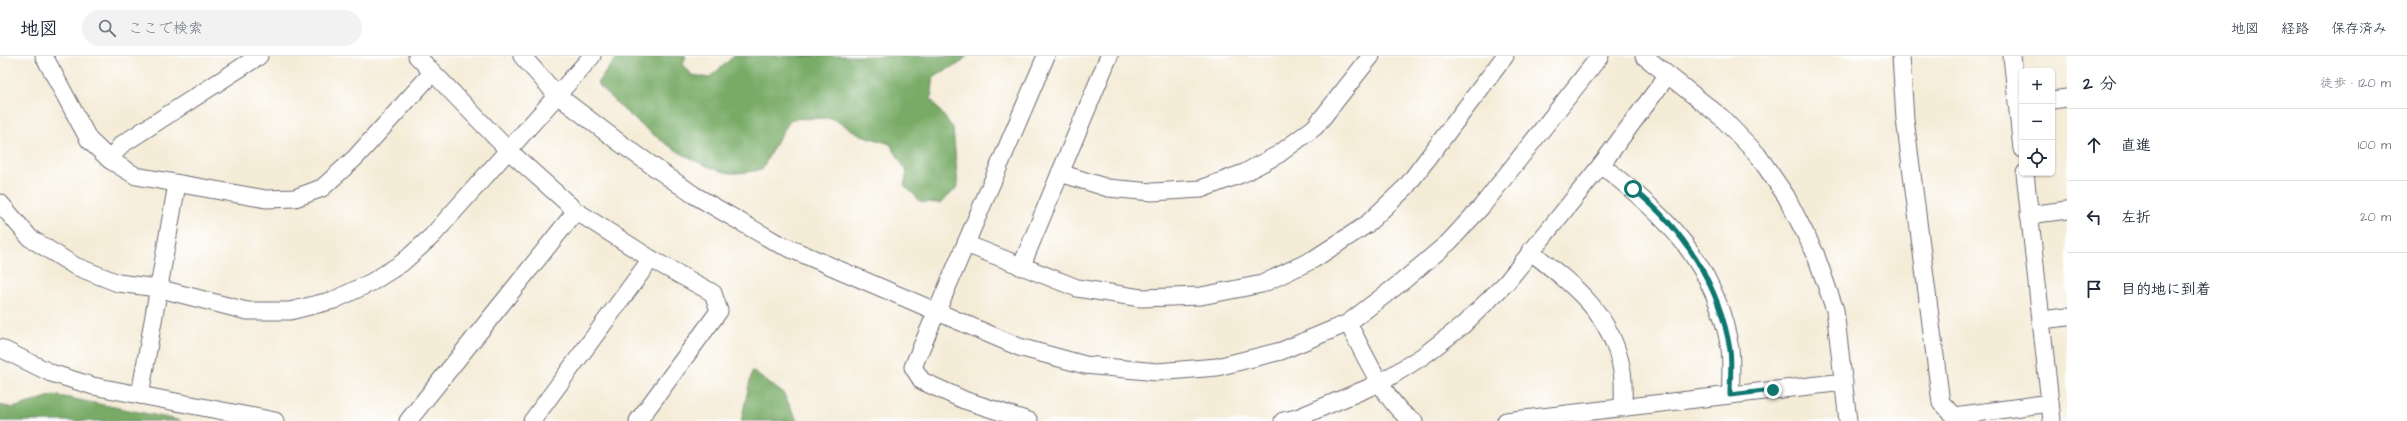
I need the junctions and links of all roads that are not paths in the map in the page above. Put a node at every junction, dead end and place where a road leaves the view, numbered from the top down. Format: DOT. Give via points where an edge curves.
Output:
graph roads {
  1 [pos="44,56"];
  2 [pos="259,56"];
  3 [pos="416,56"];
  4 [pos="522,56"];
  5 [pos="592,56"];
  6 [pos="1046,56"];
  7 [pos="1109,56"];
  8 [pos="1371,56"];
  9 [pos="1505,56"];
  10 [pos="1600,56"];
  11 [pos="1644,56"];
  12 [pos="1901,56"];
  13 [pos="2012,56"];
  14 [pos="432,73"];
  15 [pos="1668,76"];
  16 [pos="557,95"];
  17 [pos="2019,98"];
  18 [pos="2067,98"];
  19 [pos="2055,100"];
  20 [pos="508,150"];
  21 [pos="110,160"];
  22 [pos="1601,164"];
  23 [pos="1060,173"];
  24 [pos="2025,176"];
  25 [pos="177,184"];
  26 [pos="0,203"];
  27 [pos="2067,210"];
  28 [pos="576,211"];
  29 [pos="2029,215"];
  30 [pos="966,244"];
  31 [pos="1530,251"];
  32 [pos="651,260"];
  33 [pos="1021,267"];
  34 [pos="157,288"];
  35 [pos="937,313"];
  36 [pos="2067,317"];
  37 [pos="2042,320"];
  38 [pos="1348,323"];
  39 [pos="0,348"];
  40 [pos="1844,382"];
  41 [pos="1380,383"];
  42 [pos="140,395"];
  43 [pos="1730,395"];
  44 [pos="2050,403"];
  45 [pos="1623,408"];
  46 [pos="275,421"];
  47 [pos="408,421"];
  48 [pos="532,421"];
  49 [pos="638,421"];
  50 [pos="1029,421"];
  51 [pos="1283,421"];
  52 [pos="1414,421"];
  53 [pos="1506,421"];
  54 [pos="1848,421"];
  55 [pos="2052,421"];
  1 -- 21 [label="street" via="89,140"];
  2 -- 21 [label="street" via="121,145"];
  3 -- 14 [label="street"];
  4 -- 16 [label="street"];
  5 -- 16 [label="street"];
  6 -- 30 [label="street"];
  7 -- 23 [label="street"];
  8 -- 23 [label="street" via="1314,127 1279,154 1244,174 1201,188 1152,192 1108,188"];
  9 -- 33 [label="street" via="1406,187 1366,225 1314,259 1262,284 1201,296 1141,298 1078,288"];
  10 -- 38 [label="street" via="1482,206 1449,242"];
  11 -- 15 [label="street"];
  12 -- 44 [label="street" via="1905,119 1941,403 1955,416"];
  13 -- 17 [label="street"];
  14 -- 20 [label="street"];
  14 -- 25 [label="street" via="356,158 322,188 295,198 266,199"];
  15 -- 22 [label="street"];
  15 -- 40 [label="street" via="1722,117 1757,154 1786,196 1815,253 1835,310"];
  16 -- 20 [label="street"];
  16 -- 35 [label="street" via="694,195 777,243"];
  18 -- 19 [label="street"];
  20 -- 28 [label="street"];
  20 -- 34 [label="street" via="432,236 402,263 372,282 334,300 290,311 247,311"];
  21 -- 25 [label="street" via="136,176"];
  22 -- 31 [label="street"];
  22 -- 43 [label="street" via="1644,198 1680,236 1705,273 1720,309 1730,350"];
  23 -- 33 [label="street"];
  24 -- 29 [label="street"];
  25 -- 34 [label="street"];
  26 -- 34 [label="street" via="30,238 75,266 118,283"];
  27 -- 29 [label="street"];
  28 -- 32 [label="street"];
  28 -- 47 [label="street"];
  29 -- 37 [label="street"];
  30 -- 33 [label="street"];
  30 -- 35 [label="street"];
  31 -- 41 [label="street" via="1506,282 1462,326 1423,356"];
  31 -- 45 [label="street" via="1576,288 1599,313 1613,340 1622,372"];
  32 -- 48 [label="street"];
  32 -- 49 [label="street" via="713,293 719,311"];
  34 -- 42 [label="street"];
  35 -- 38 [label="street" via="1019,347 1085,365 1157,372 1217,367 1281,351"];
  35 -- 50 [label="street" via="913,367 922,382 964,400"];
  36 -- 37 [label="street"];
  37 -- 44 [label="street"];
  38 -- 41 [label="street"];
  39 -- 42 [label="street" via="51,373 92,386"];
  40 -- 43 [label="street"];
  40 -- 54 [label="street"];
  41 -- 51 [label="street" via="1297,418"];
  41 -- 52 [label="street" via="1398,409"];
  42 -- 46 [label="street"];
  43 -- 45 [label="street"];
  44 -- 55 [label="street"];
  45 -- 53 [label="street"];
}
